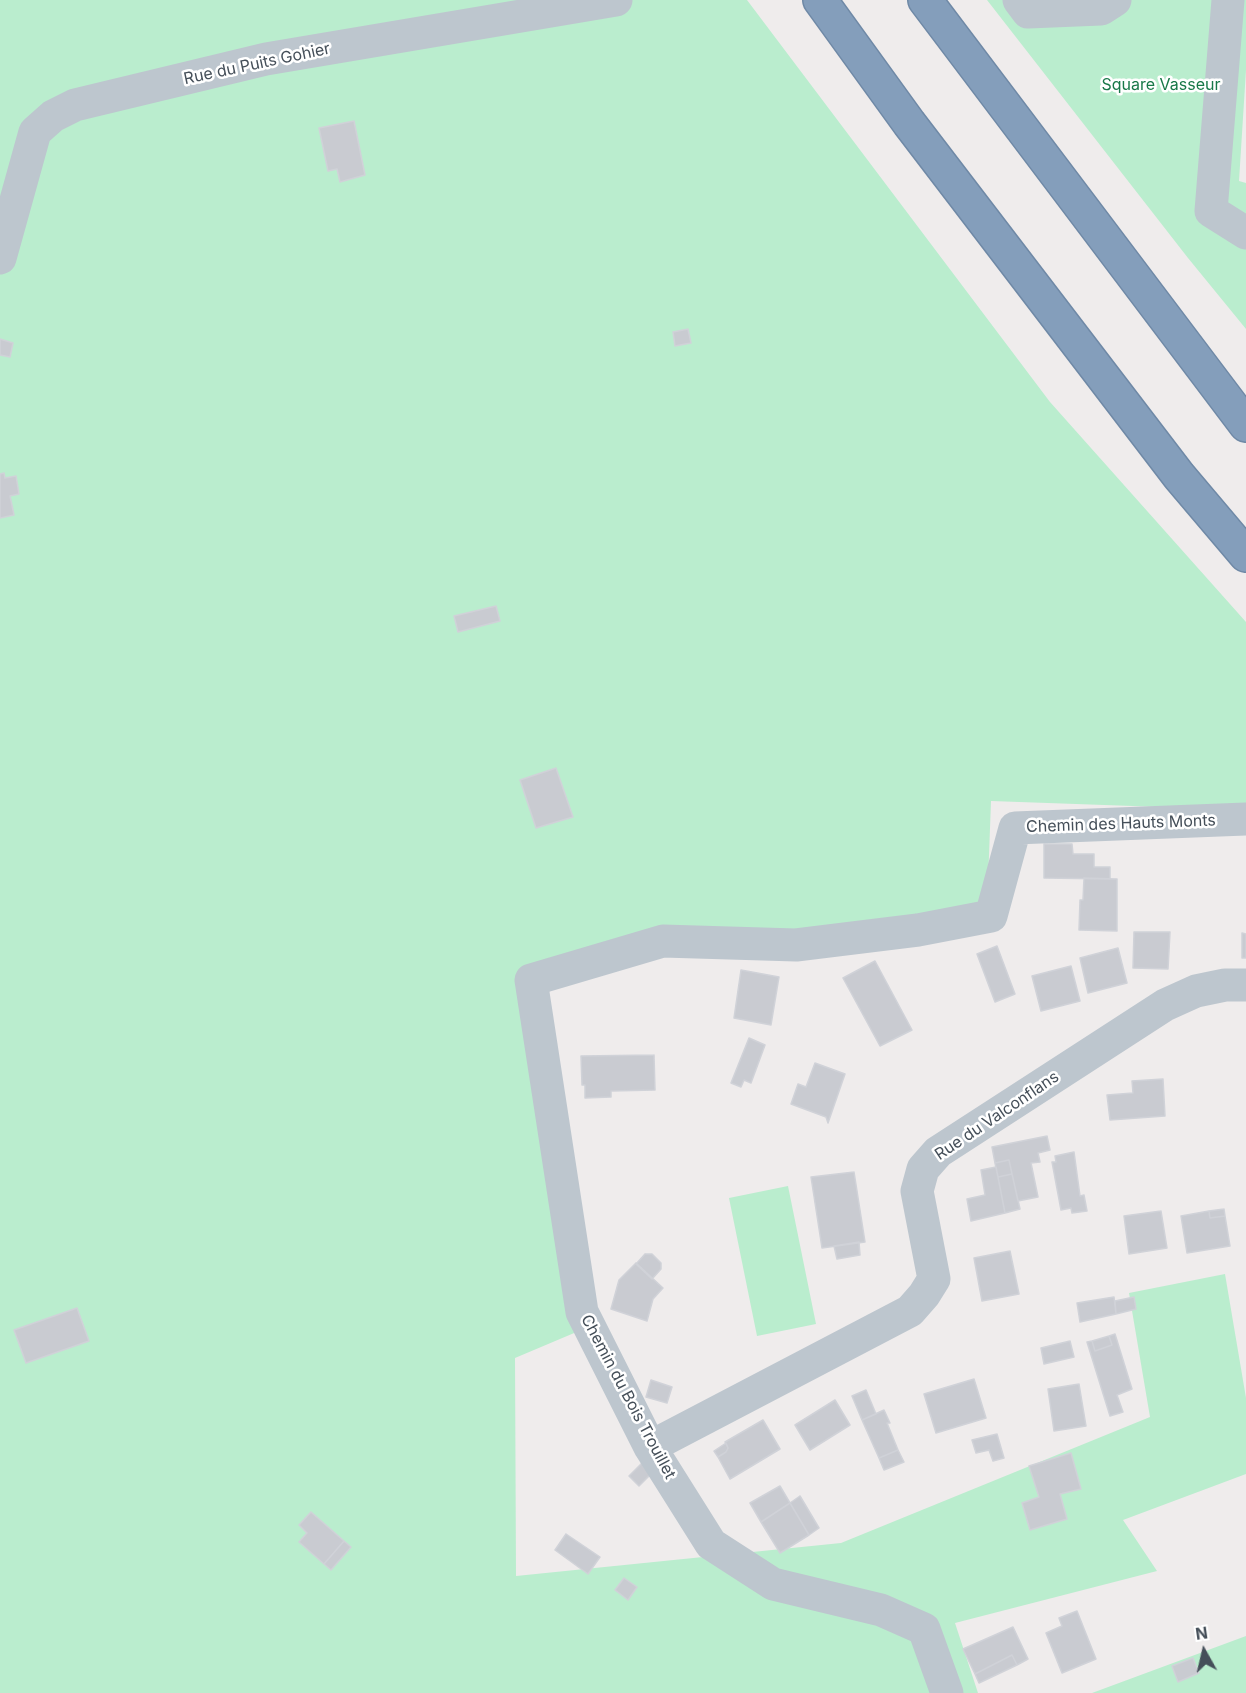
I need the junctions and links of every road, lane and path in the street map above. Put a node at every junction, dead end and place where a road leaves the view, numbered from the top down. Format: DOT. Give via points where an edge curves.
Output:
graph roads {
  1 [pos="820,0"];
  2 [pos="925,0"];
  3 [pos="1019,0"];
  4 [pos="1115,0"];
  5 [pos="1228,0"];
  6 [pos="603,2"];
  7 [pos="1246,233"];
  8 [pos="0,258"];
  9 [pos="1246,425"];
  10 [pos="1246,555"];
  11 [pos="1246,819"];
  12 [pos="531,980"];
  13 [pos="1246,985"];
  14 [pos="650,1447"];
  15 [pos="947,1693"];
  1 -- 10 [label="highway" via="909,123 1179,476"];
  2 -- 9 [label="highway"];
  3 -- 4 [label="street" via="1028,12 1101,9"];
  5 -- 7 [label="street" via="1211,211"];
  6 -- 8 [label="street, Rue du Puits Gohier" via="266,59 75,105 53,116 35,132"];
  11 -- 12 [label="street, Chemin des Hauts Monts" via="1015,828 991,916 918,930 796,945 663,941"];
  12 -- 14 [label="street, Chemin du Bois Trouillet" via="582,1312"];
  13 -- 14 [label="street, Rue du Valconflans" via="1196,991 1165,1005 938,1152 923,1169 917,1191 934,1279 910,1311"];
  14 -- 15 [label="street, Chemin du Bois Trouillet" via="711,1544 773,1584 881,1610 924,1629"];
}
